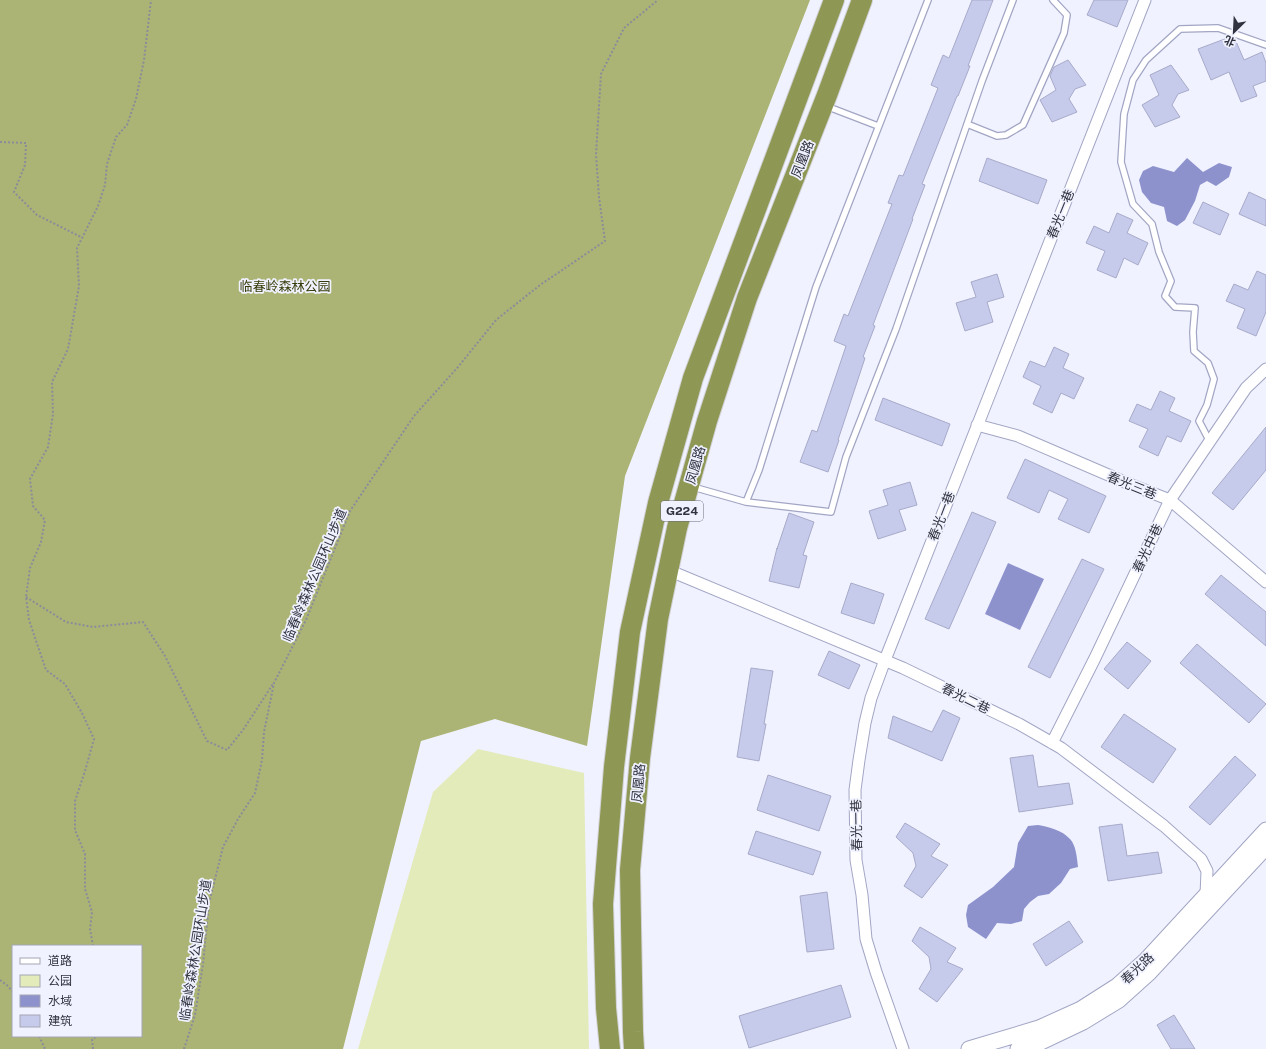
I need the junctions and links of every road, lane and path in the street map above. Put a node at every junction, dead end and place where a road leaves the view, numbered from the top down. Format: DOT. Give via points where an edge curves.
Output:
graph roads {
  1 [pos="151,0"];
  2 [pos="658,0"];
  3 [pos="834,0"];
  4 [pos="862,0"];
  5 [pos="928,0"];
  6 [pos="1013,0"];
  7 [pos="1053,0"];
  8 [pos="1145,0"];
  9 [pos="1266,45"];
  10 [pos="823,105"];
  11 [pos="967,124"];
  12 [pos="878,126"];
  13 [pos="0,142"];
  14 [pos="83,238"];
  15 [pos="1266,369"];
  16 [pos="977,425"];
  17 [pos="1210,442"];
  18 [pos="689,486"];
  19 [pos="1170,500"];
  20 [pos="746,502"];
  21 [pos="668,570"];
  22 [pos="1266,582"];
  23 [pos="26,597"];
  24 [pos="885,660"];
  25 [pos="274,684"];
  26 [pos="1052,743"];
  27 [pos="1266,830"];
  28 [pos="1266,847"];
  29 [pos="1206,895"];
  30 [pos="93,945"];
  31 [pos="0,980"];
  32 [pos="12,991"];
  33 [pos="39,1037"];
  34 [pos="96,1037"];
  35 [pos="45,1049"];
  36 [pos="93,1049"];
  37 [pos="184,1049"];
  38 [pos="610,1049"];
  39 [pos="634,1049"];
  40 [pos="903,1049"];
  41 [pos="969,1049"];
  42 [pos="1018,1049"];
  1 -- 14 [label="path" via="144,60 136,99 127,125 116,136 107,164 105,185"];
  2 -- 25 [label="path, 临春岭森林公园环山步道" via="624,28 601,74 596,154 605,241 540,285 496,320 458,368 414,416 350,511 306,620"];
  3 -- 38 [label="highway, 凤凰路 / G224" via="693,378 658,504 632,625 614,766 603,904 606,1008"];
  4 -- 10 [label="highway, 凤凰路 / G224"];
  5 -- 12 [label="lane"];
  6 -- 11 [label="lane"];
  7 -- 11 [label="lane" via="1067,15 1064,33 1023,125 1006,136 997,136"];
  8 -- 16 [label="street, 春光一巷"];
  9 -- 17 [label="lane" via="1218,28 1180,29 1146,60 1132,80 1124,114 1121,162 1133,204 1152,224 1170,281 1164,296 1175,307 1195,308 1194,351 1208,363 1214,378 1207,405 1199,421"];
  10 -- 12 [label="lane"];
  10 -- 18 [label="highway, 凤凰路 / G224" via="748,298 707,421"];
  11 -- 20 [label="lane" via="896,329 846,457 830,512"];
  12 -- 20 [label="lane" via="816,287 759,470"];
  13 -- 14 [label="path" via="26,143 25,165 14,192 37,215"];
  14 -- 23 [label="path" via="78,248 79,286 68,349 52,382 53,414 48,447 30,479 33,506 45,520 41,542 30,568"];
  15 -- 17 [label="street, 春光中巷" via="1246,388"];
  16 -- 19 [label="street, 春光三巷" via="1018,436"];
  16 -- 24 [label="street, 春光一巷"];
  17 -- 19 [label="street, 春光中巷"];
  18 -- 20 [label="lane"];
  18 -- 21 [label="highway, 凤凰路 / G224"];
  19 -- 22 [label="street, 春光三巷"];
  19 -- 26 [label="street, 春光中巷"];
  21 -- 24 [label="street, 春光二巷"];
  21 -- 39 [label="highway, 凤凰路 / G224" via="658,619 640,758 630,870"];
  23 -- 25 [label="path" via="66,622 94,627 143,622 165,656 207,740 227,750"];
  23 -- 30 [label="path" via="29,620 46,670 65,684 94,739 75,801 75,830 85,854 85,889 92,912 90,929"];
  24 -- 26 [label="street, 春光二巷" via="1019,724"];
  24 -- 40 [label="street, 春光一巷" via="866,717 858,768 855,790 856,860 866,939"];
  25 -- 37 [label="path, 临春岭森林公园环山步道" via="264,732 256,794 238,819 223,847 209,903 195,1015"];
  26 -- 29 [label="street, 春光二巷" via="1164,826 1201,859 1207,871"];
  27 -- 29 [label="main road, 春光路"];
  28 -- 42 [label="main road, 春光路" via="1149,973 1119,1000 1083,1022 1041,1042"];
  29 -- 41 [label="main road, 春光路" via="1146,960 1117,986 1081,1009 1039,1028"];
  31 -- 32 [label="path"];
  33 -- 35 [label="path"];
  34 -- 36 [label="path" via="92,1039"];
}
